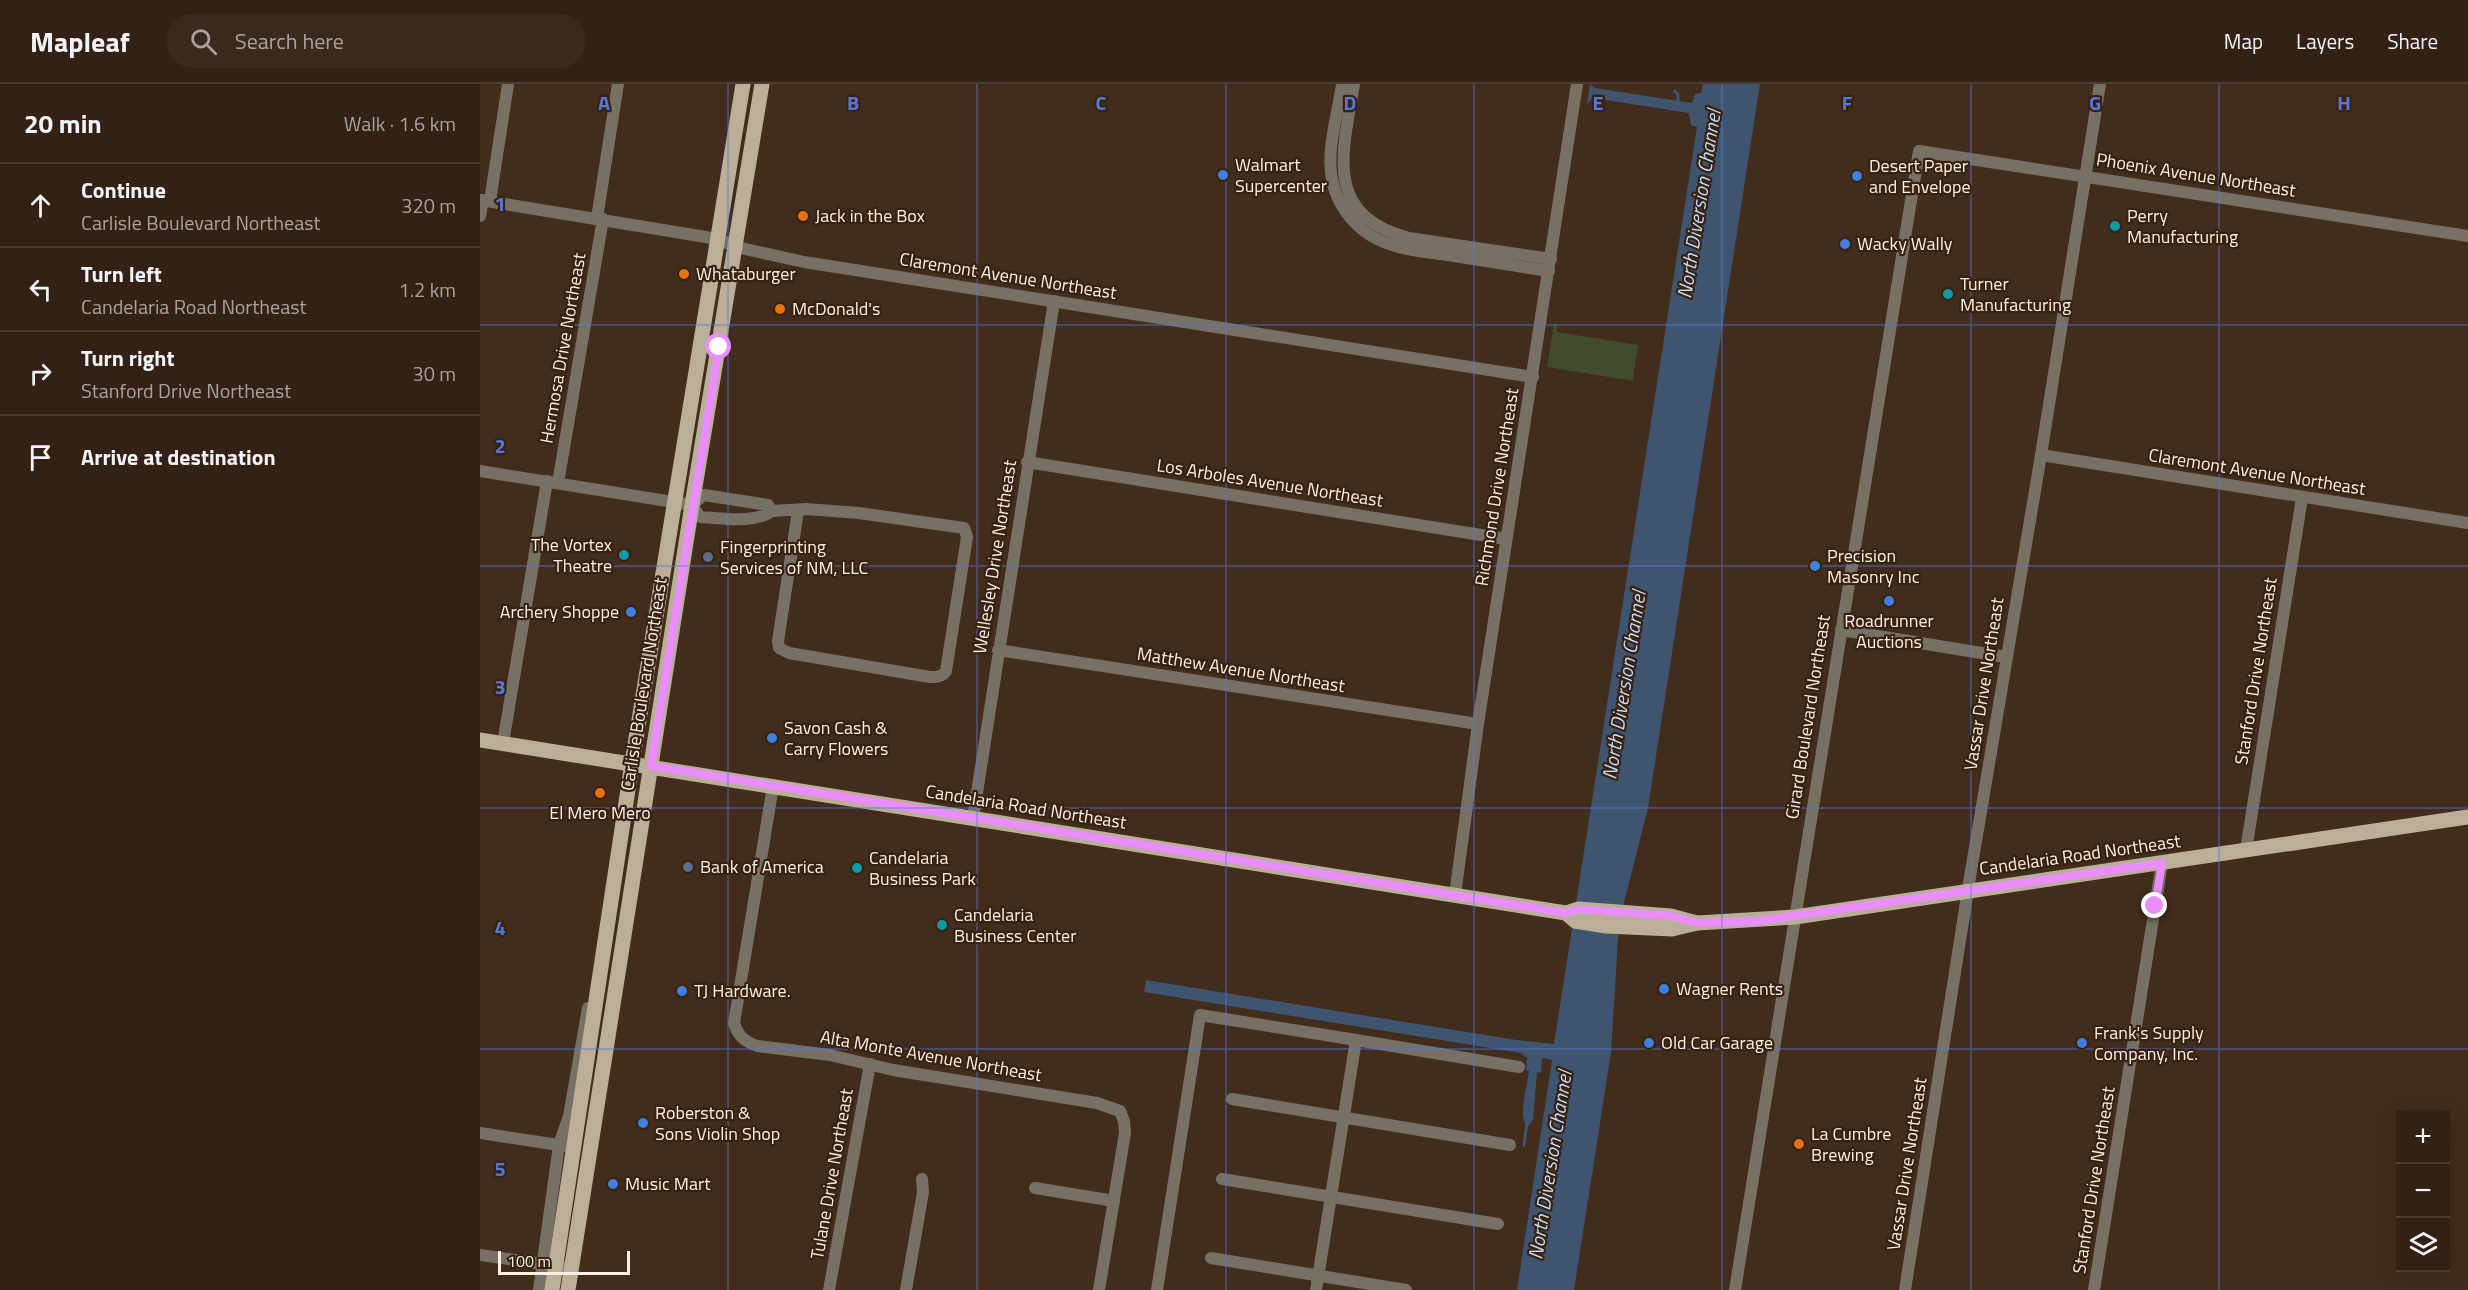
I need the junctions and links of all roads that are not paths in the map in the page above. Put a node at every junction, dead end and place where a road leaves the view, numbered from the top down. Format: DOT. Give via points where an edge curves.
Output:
graph roads {
  1 [pos="508,84"];
  2 [pos="618,84"];
  3 [pos="743,84"];
  4 [pos="750,84"];
  5 [pos="762,84"];
  6 [pos="1342,84"];
  7 [pos="1353,84"];
  8 [pos="1577,84"];
  9 [pos="2100,84"];
  10 [pos="755,128"];
  11 [pos="1918,151"];
  12 [pos="2084,177"];
  13 [pos="1344,197"];
  14 [pos="484,200"];
  15 [pos="480,216"];
  16 [pos="600,219"];
  17 [pos="2468,236"];
  18 [pos="718,239"];
  19 [pos="736,247"];
  20 [pos="1550,265"];
  21 [pos="1054,302"];
  22 [pos="1533,377"];
  23 [pos="2041,455"];
  24 [pos="1027,462"];
  25 [pos="480,471"];
  26 [pos="553,482"];
  27 [pos="2302,498"];
  28 [pos="675,502"];
  29 [pos="692,505"];
  30 [pos="772,511"];
  31 [pos="798,511"];
  32 [pos="2468,524"];
  33 [pos="1506,539"];
  34 [pos="1841,630"];
  35 [pos="998,650"];
  36 [pos="2006,657"];
  37 [pos="1478,724"];
  38 [pos="480,740"];
  39 [pos="503,743"];
  40 [pos="632,763"];
  41 [pos="651,766"];
  42 [pos="773,786"];
  43 [pos="2468,817"];
  44 [pos="973,818"];
  45 [pos="2246,850"];
  46 [pos="2162,863"];
  47 [pos="1969,890"];
  48 [pos="1455,895"];
  49 [pos="1795,917"];
  50 [pos="1356,1040"];
  51 [pos="870,1064"];
  52 [pos="1520,1067"];
  53 [pos="1232,1100"];
  54 [pos="1343,1117"];
  55 [pos="480,1133"];
  56 [pos="1510,1145"];
  57 [pos="567,1146"];
  58 [pos="591,1150"];
  59 [pos="922,1179"];
  60 [pos="1222,1179"];
  61 [pos="1035,1188"];
  62 [pos="1331,1196"];
  63 [pos="1114,1201"];
  64 [pos="1498,1224"];
  65 [pos="480,1255"];
  66 [pos="1211,1258"];
  67 [pos="549,1264"];
  68 [pos="572,1268"];
  69 [pos="1318,1275"];
  70 [pos="539,1290"];
  71 [pos="552,1290"];
  72 [pos="556,1290"];
  73 [pos="568,1290"];
  74 [pos="829,1290"];
  75 [pos="906,1290"];
  76 [pos="1099,1290"];
  77 [pos="1157,1290"];
  78 [pos="1316,1290"];
  79 [pos="1406,1290"];
  80 [pos="1735,1290"];
  81 [pos="1905,1290"];
  82 [pos="2094,1290"];
  1 -- 14 [label="street"];
  2 -- 16 [label="street, Hermosa Drive Northeast"];
  3 -- 18 [label="main road, Carlisle Boulevard Northeast"];
  4 -- 10 [label="main road" via="746,117"];
  5 -- 10 [label="main road, Carlisle Boulevard Northeast"];
  6 -- 13 [label="street" via="1331,159 1332,179"];
  7 -- 13 [label="street" via="1342,160"];
  8 -- 20 [label="street, Richmond Drive Northeast"];
  9 -- 12 [label="street, Vassar Drive Northeast"];
  10 -- 19 [label="main road, Carlisle Boulevard Northeast"];
  11 -- 12 [label="street, Phoenix Avenue Northeast"];
  11 -- 34 [label="street, Girard Boulevard Northeast"];
  12 -- 17 [label="street, Phoenix Avenue Northeast"];
  12 -- 23 [label="street, Vassar Drive Northeast"];
  13 -- 20 [label="street" via="1365,218 1388,232"];
  14 -- 15 [label="street"];
  14 -- 16 [label="street, Claremont Avenue Northeast"];
  16 -- 18 [label="street, Claremont Avenue Northeast"];
  16 -- 26 [label="street, Hermosa Drive Northeast"];
  18 -- 19 [label="street, Claremont Avenue Northeast"];
  18 -- 28 [label="main road, Carlisle Boulevard Northeast"];
  19 -- 21 [label="street, Claremont Avenue Northeast" via="804,262"];
  19 -- 29 [label="main road, Carlisle Boulevard Northeast"];
  20 -- 22 [label="street, Richmond Drive Northeast"];
  21 -- 22 [label="street, Claremont Avenue Northeast"];
  21 -- 24 [label="street, Wellesley Drive Northeast"];
  22 -- 33 [label="street, Richmond Drive Northeast"];
  23 -- 27 [label="street, Claremont Avenue Northeast"];
  23 -- 36 [label="street, Vassar Drive Northeast"];
  24 -- 33 [label="street, Los Arboles Avenue Northeast"];
  24 -- 35 [label="street, Wellesley Drive Northeast"];
  25 -- 26 [label="street"];
  26 -- 28 [label="street"];
  26 -- 39 [label="street, Hermosa Drive Northeast"];
  27 -- 32 [label="street, Claremont Avenue Northeast"];
  27 -- 45 [label="street, Stanford Drive Northeast"];
  28 -- 29 [label="street"];
  28 -- 40 [label="main road, Carlisle Boulevard Northeast"];
  29 -- 30 [label="street" via="704,495 768,505"];
  29 -- 30 [label="street" via="700,517 764,517"];
  29 -- 41 [label="main road, Carlisle Boulevard Northeast"];
  30 -- 31 [label="street"];
  31 -- 31 [label="street" via="859,513 964,528 967,537 944,675 930,677 789,653 779,648"];
  33 -- 37 [label="street, Richmond Drive Northeast"];
  34 -- 36 [label="street"];
  34 -- 49 [label="street, Girard Boulevard Northeast"];
  35 -- 37 [label="street, Matthew Avenue Northeast"];
  35 -- 44 [label="street, Wellesley Drive Northeast"];
  36 -- 47 [label="street, Vassar Drive Northeast"];
  37 -- 48 [label="street, Richmond Drive Northeast"];
  38 -- 39 [label="main road, Candelaria Road Northeast"];
  39 -- 40 [label="main road, Candelaria Road Northeast"];
  40 -- 41 [label="main road, Candelaria Road Northeast"];
  40 -- 57 [label="main road, Carlisle Boulevard Northeast" via="604,951"];
  41 -- 42 [label="main road, Candelaria Road Northeast"];
  41 -- 58 [label="main road, Carlisle Boulevard Northeast"];
  42 -- 44 [label="main road, Candelaria Road Northeast"];
  42 -- 51 [label="street, Alta Monte Avenue Northeast" via="734,1023 737,1035 757,1046"];
  43 -- 45 [label="main road, Candelaria Road Northeast"];
  44 -- 48 [label="main road, Candelaria Road Northeast"];
  45 -- 46 [label="main road, Candelaria Road Northeast"];
  46 -- 47 [label="main road, Candelaria Road Northeast"];
  46 -- 82 [label="street, Stanford Drive Northeast"];
  47 -- 49 [label="main road, Candelaria Road Northeast"];
  47 -- 81 [label="street, Vassar Drive Northeast"];
  48 -- 49 [label="main road, Candelaria Road Northeast" via="1566,913 1578,909 1635,921 1671,916 1697,923"];
  49 -- 80 [label="street, Girard Boulevard Northeast"];
  50 -- 52 [label="street"];
  50 -- 54 [label="street"];
  50 -- 77 [label="street" via="1200,1015"];
  51 -- 63 [label="street, Alta Monte Avenue Northeast" via="1096,1102 1120,1111 1125,1133"];
  51 -- 74 [label="street, Tulane Drive Northeast"];
  53 -- 54 [label="street"];
  54 -- 56 [label="street"];
  54 -- 62 [label="street"];
  55 -- 57 [label="street"];
  57 -- 58 [label="street"];
  57 -- 67 [label="main road, Carlisle Boulevard Northeast"];
  58 -- 68 [label="main road, Carlisle Boulevard Northeast"];
  59 -- 75 [label="street"];
  60 -- 62 [label="street"];
  61 -- 63 [label="street"];
  62 -- 64 [label="street"];
  62 -- 69 [label="street"];
  63 -- 76 [label="street"];
  65 -- 67 [label="street"];
  66 -- 69 [label="street"];
  67 -- 68 [label="street"];
  67 -- 70 [label="street"];
  67 -- 71 [label="main road, Carlisle Boulevard Northeast"];
  68 -- 73 [label="main road, Carlisle Boulevard Northeast"];
  69 -- 78 [label="street"];
  69 -- 79 [label="street"];
  71 -- 72 [label="street"];
}
